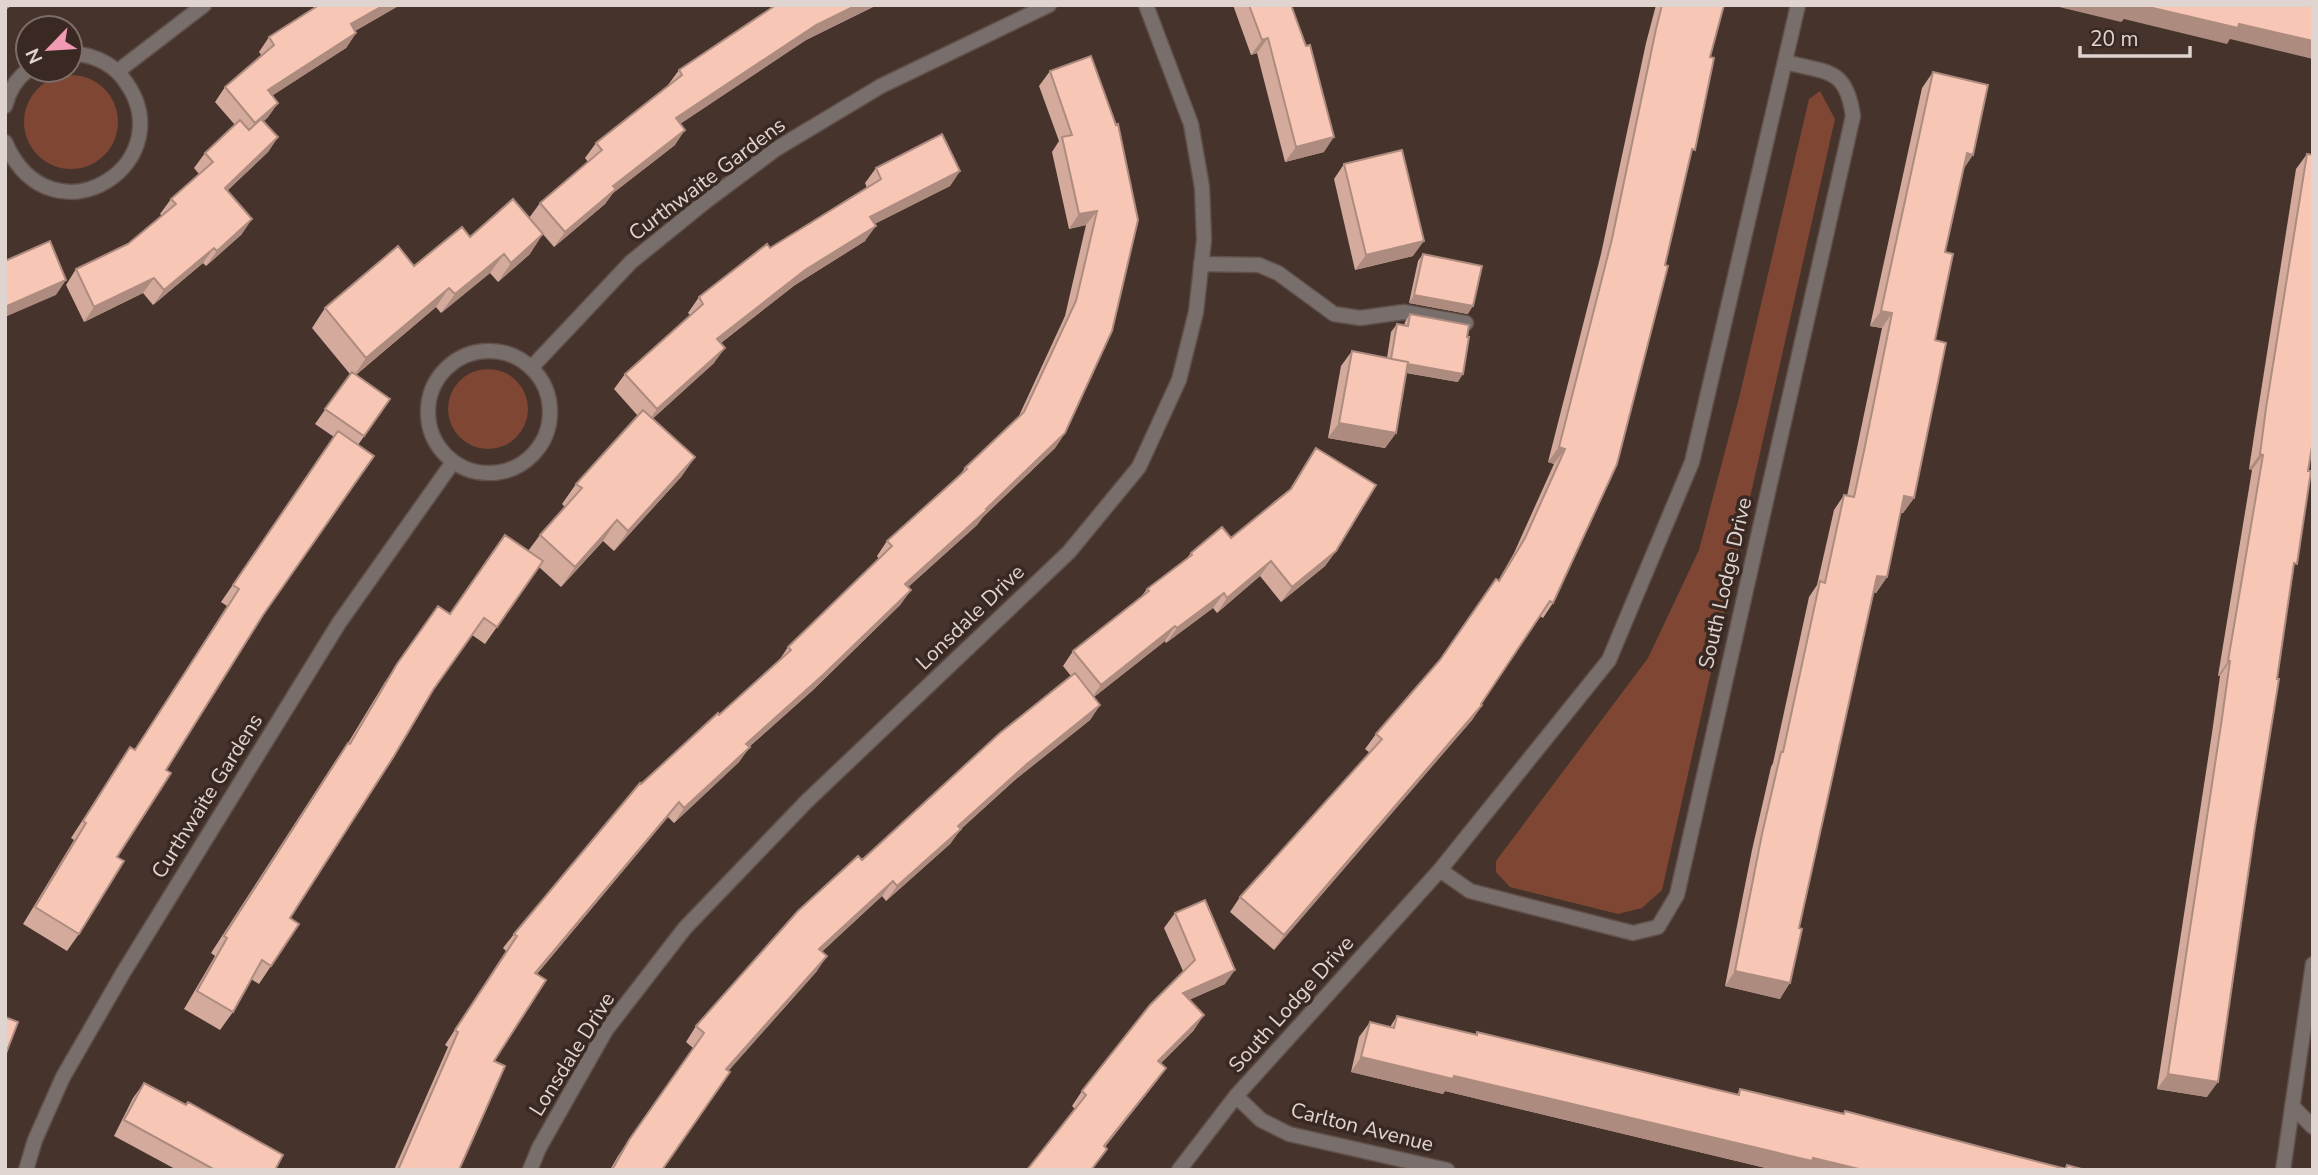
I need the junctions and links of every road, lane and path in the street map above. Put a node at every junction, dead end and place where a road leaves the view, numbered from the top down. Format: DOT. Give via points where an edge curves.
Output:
graph roads {
  1 [pos="204,5"];
  2 [pos="1049,5"];
  3 [pos="1146,5"];
  4 [pos="1798,5"];
  5 [pos="84,56"];
  6 [pos="1785,62"];
  7 [pos="118,71"];
  8 [pos="15,84"];
  9 [pos="5,106"];
  10 [pos="5,142"];
  11 [pos="9,162"];
  12 [pos="1201,264"];
  13 [pos="1466,323"];
  14 [pos="531,368"];
  15 [pos="453,462"];
  16 [pos="1440,870"];
  17 [pos="2313,964"];
  18 [pos="1236,1096"];
  19 [pos="2292,1106"];
  20 [pos="2313,1127"];
  21 [pos="26,1170"];
  22 [pos="530,1170"];
  23 [pos="1179,1170"];
  24 [pos="1447,1170"];
  25 [pos="2283,1170"];
  1 -- 7 [label="street"];
  2 -- 14 [label="street, Curthwaite Gardens" via="881,86 776,149 631,262"];
  3 -- 12 [label="street, Lonsdale Drive" via="1191,124 1202,187"];
  4 -- 6 [label="street, South Lodge Drive"];
  5 -- 7 [label="street" via="100,59"];
  6 -- 16 [label="street, South Lodge Drive" via="1692,461 1609,660"];
  6 -- 16 [label="street, South Lodge Drive" via="1831,73 1844,83 1853,116 1677,895 1658,927 1633,933 1470,891"];
  7 -- 11 [label="street" via="140,112 139,136 131,158 116,176 73,192 49,188"];
  8 -- 9 [label="street"];
  10 -- 11 [label="street"];
  12 -- 13 [label="street" via="1259,265 1278,273 1334,314 1360,318 1404,312"];
  12 -- 22 [label="street, Lonsdale Drive" via="1196,312 1179,380 1139,467 1069,552 807,801 685,928 606,1030"];
  14 -- 15 [label="street" via="549,399 548,427 536,452 506,471 469,470"];
  14 -- 15 [label="street" via="499,351 481,351 448,366 436,380 429,397 431,433"];
  15 -- 21 [label="street, Curthwaite Gardens" via="340,623 123,973 63,1077"];
  16 -- 18 [label="street, South Lodge Drive"];
  17 -- 19 [label="street"];
  18 -- 23 [label="street, South Lodge Drive"];
  18 -- 24 [label="street, Carlton Avenue" via="1261,1119 1289,1134"];
  19 -- 20 [label="street"];
  19 -- 25 [label="street"];
}
